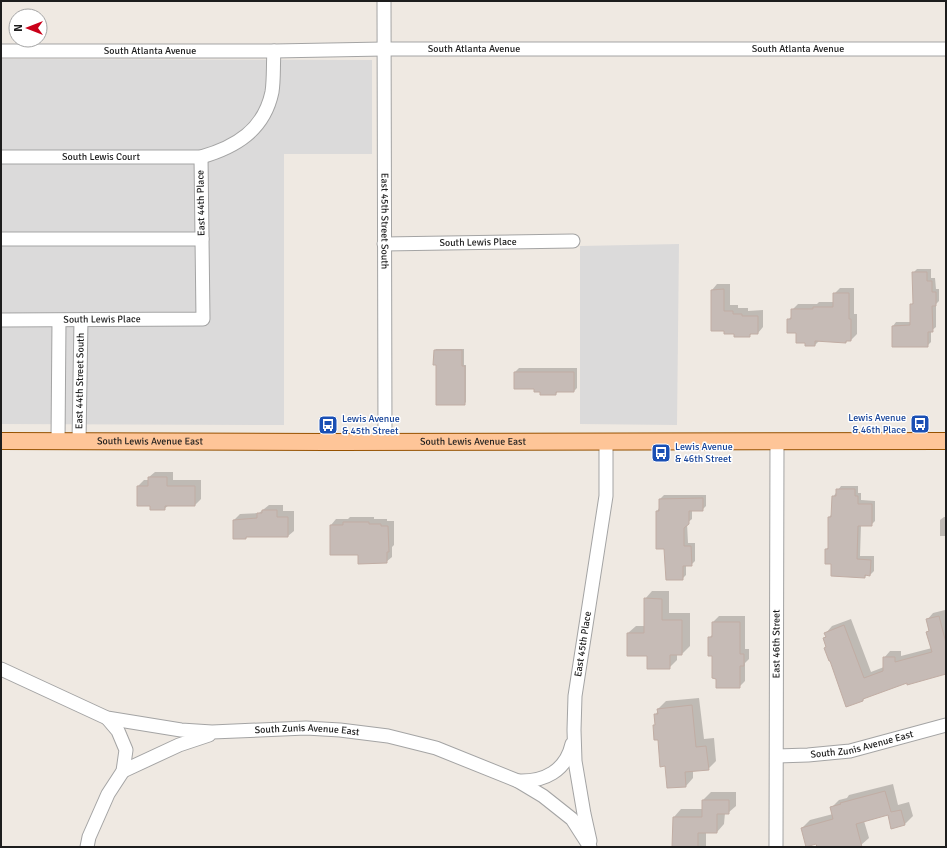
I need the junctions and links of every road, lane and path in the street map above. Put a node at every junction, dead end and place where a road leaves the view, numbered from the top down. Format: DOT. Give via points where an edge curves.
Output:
graph roads {
  1 [pos="384,1"];
  2 [pos="384,49"];
  3 [pos="946,49"];
  4 [pos="1,51"];
  5 [pos="274,51"];
  6 [pos="1,157"];
  7 [pos="201,157"];
  8 [pos="1,239"];
  9 [pos="202,239"];
  10 [pos="573,241"];
  11 [pos="384,244"];
  12 [pos="203,319"];
  13 [pos="1,320"];
  14 [pos="59,320"];
  15 [pos="81,320"];
  16 [pos="1,441"];
  17 [pos="58,441"];
  18 [pos="80,441"];
  19 [pos="777,441"];
  20 [pos="946,441"];
  21 [pos="385,442"];
  22 [pos="606,442"];
  23 [pos="1,669"];
  24 [pos="107,718"];
  25 [pos="946,725"];
  26 [pos="220,732"];
  27 [pos="574,736"];
  28 [pos="777,756"];
  29 [pos="123,771"];
  30 [pos="518,781"];
  31 [pos="87,847"];
  32 [pos="591,847"];
  33 [pos="776,847"];
  1 -- 2 [label="street, East 45th Street South"];
  2 -- 3 [label="street, South Atlanta Avenue"];
  2 -- 5 [label="street, South Atlanta Avenue"];
  2 -- 11 [label="street, East 45th Street South"];
  4 -- 5 [label="street, South Atlanta Avenue"];
  5 -- 7 [label="street, East 44th Place" via="272,92 259,122 247,136 234,145"];
  6 -- 7 [label="street, South Lewis Court"];
  7 -- 9 [label="street, East 44th Place"];
  8 -- 9 [label="street"];
  9 -- 12 [label="street, East 44th Place"];
  10 -- 11 [label="street, South Lewis Place"];
  11 -- 21 [label="street, East 45th Street South"];
  12 -- 15 [label="street, South Lewis Place"];
  13 -- 14 [label="street, South Lewis Place"];
  14 -- 15 [label="street, South Lewis Place"];
  14 -- 17 [label="street, East 44th Street South"];
  15 -- 18 [label="street, East 44th Street South"];
  16 -- 17 [label="main road, South Lewis Avenue East"];
  17 -- 18 [label="main road, South Lewis Avenue East"];
  18 -- 21 [label="main road, South Lewis Avenue East"];
  19 -- 20 [label="main road, South Lewis Avenue East"];
  19 -- 22 [label="main road, South Lewis Avenue East"];
  19 -- 28 [label="street, East 46th Street"];
  21 -- 22 [label="main road, South Lewis Avenue East"];
  22 -- 27 [label="street, East 45th Place" via="606,496 575,696"];
  23 -- 24 [label="street, South Zunis Avenue East"];
  24 -- 26 [label="street, South Zunis Avenue East" via="182,730"];
  24 -- 29 [label="street" via="118,731 126,750"];
  25 -- 28 [label="street, South Zunis Avenue East" via="850,751"];
  26 -- 29 [label="street" via="179,745"];
  26 -- 30 [label="street, South Zunis Avenue East" via="306,728 388,736 436,748"];
  27 -- 30 [label="street" via="566,761 557,770 538,780"];
  27 -- 32 [label="street, East 45th Place" via="575,761"];
  28 -- 33 [label="street, East 46th Street"];
  29 -- 31 [label="street" via="108,794"];
  30 -- 32 [label="street, South Zunis Avenue East" via="543,796 572,819"];
}
